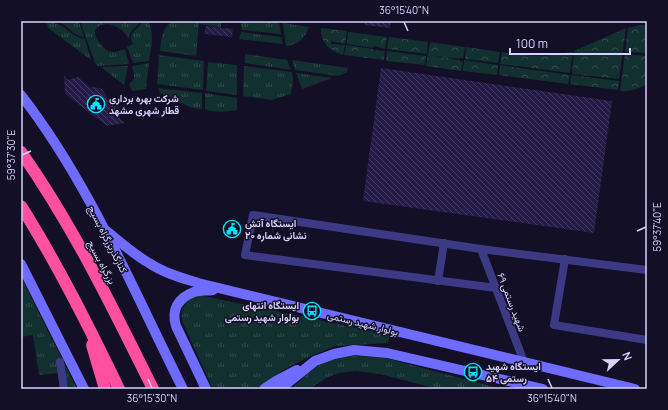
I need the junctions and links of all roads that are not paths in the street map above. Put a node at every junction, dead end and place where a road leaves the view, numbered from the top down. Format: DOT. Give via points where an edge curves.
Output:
graph roads {
  1 [pos="21,96"];
  2 [pos="21,152"];
  3 [pos="21,206"];
  4 [pos="104,229"];
  5 [pos="444,244"];
  6 [pos="481,249"];
  7 [pos="566,259"];
  8 [pos="21,264"];
  9 [pos="647,270"];
  10 [pos="438,281"];
  11 [pos="496,288"];
  12 [pos="219,289"];
  13 [pos="81,312"];
  14 [pos="647,340"];
  15 [pos="315,361"];
  16 [pos="60,362"];
  17 [pos="524,362"];
  18 [pos="513,385"];
  19 [pos="64,389"];
  20 [pos="84,389"];
  21 [pos="105,389"];
  22 [pos="120,389"];
  23 [pos="153,389"];
  24 [pos="183,389"];
  25 [pos="206,389"];
  26 [pos="264,389"];
  27 [pos="280,389"];
  28 [pos="543,389"];
  29 [pos="635,389"];
  1 -- 4 [label="main road, کنارگذربزرگراه بسیج" via="60,153"];
  2 -- 23 [label="highway, بزرگراه بسیج" via="66,221"];
  3 -- 13 [label="highway"];
  4 -- 12 [label="main road, بولوار شهید رستمی" via="150,264"];
  4 -- 24 [label="main road, کنارگذربزرگراه بسیج"];
  5 -- 6 [label="street"];
  5 -- 10 [label="street"];
  5 -- 10 [label="street" via="253,215 246,255"];
  6 -- 7 [label="street"];
  6 -- 11 [label="street, شهید رستمی ۶۹"];
  7 -- 9 [label="street"];
  7 -- 14 [label="street" via="554,325"];
  8 -- 20 [label="main road"];
  10 -- 11 [label="street"];
  11 -- 17 [label="street, شهید رستمی ۶۹"];
  12 -- 17 [label="main road, بولوار شهید رستمی"];
  12 -- 25 [label="main road" via="195,292 186,297 180,301 173,318"];
  13 -- 21 [label="highway"];
  13 -- 22 [label="highway"];
  15 -- 18 [label="main road" via="354,350 387,353"];
  15 -- 26 [label="main road"];
  15 -- 27 [label="main road"];
  16 -- 19 [label="street"];
  17 -- 29 [label="main road, بولوار شهید رستمی"];
  18 -- 28 [label="main road"];
}
